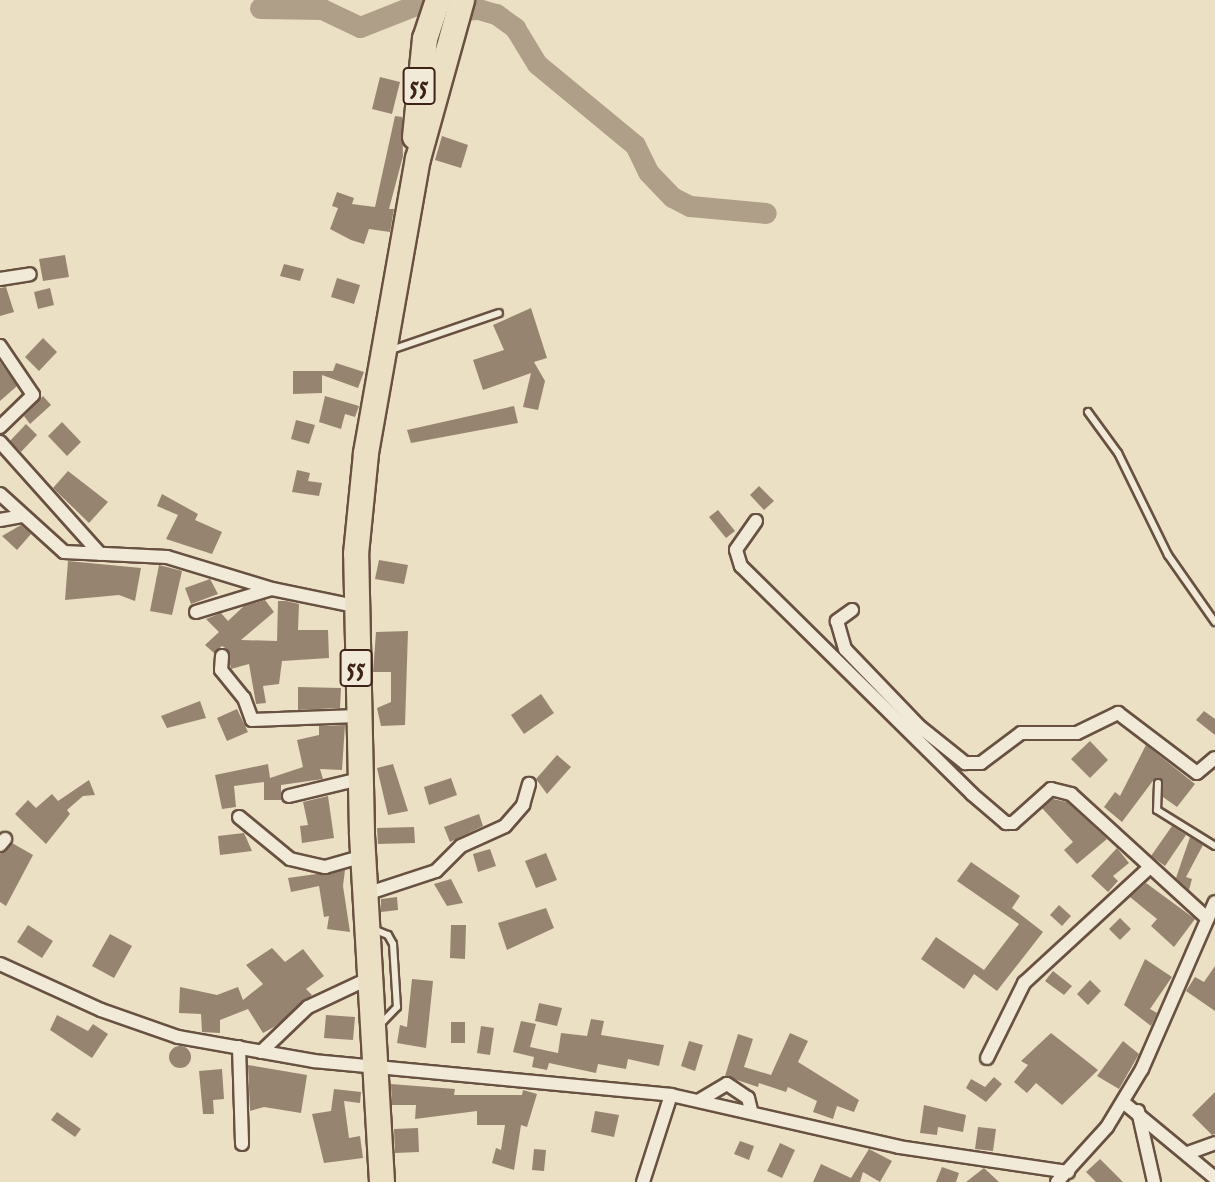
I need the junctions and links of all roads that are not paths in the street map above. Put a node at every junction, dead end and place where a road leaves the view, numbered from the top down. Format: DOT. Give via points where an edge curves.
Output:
graph roads {
  1 [pos="461,0"];
  2 [pos="442,13"];
  3 [pos="30,274"];
  4 [pos="0,279"];
  5 [pos="499,313"];
  6 [pos="0,346"];
  7 [pos="383,353"];
  8 [pos="1088,412"];
  9 [pos="0,427"];
  10 [pos="0,442"];
  11 [pos="0,494"];
  12 [pos="22,516"];
  13 [pos="0,520"];
  14 [pos="756,522"];
  15 [pos="100,554"];
  16 [pos="272,589"];
  17 [pos="355,606"];
  18 [pos="852,610"];
  19 [pos="196,612"];
  20 [pos="1215,622"];
  21 [pos="222,656"];
  22 [pos="357,716"];
  23 [pos="1215,758"];
  24 [pos="360,779"];
  25 [pos="1158,783"];
  26 [pos="529,784"];
  27 [pos="289,796"];
  28 [pos="239,817"];
  29 [pos="1215,846"];
  30 [pos="363,856"];
  31 [pos="1150,867"];
  32 [pos="366,894"];
  33 [pos="1215,902"];
  34 [pos="1208,919"];
  35 [pos="368,928"];
  36 [pos="0,964"];
  37 [pos="370,978"];
  38 [pos="373,1029"];
  39 [pos="239,1048"];
  40 [pos="261,1052"];
  41 [pos="986,1058"];
  42 [pos="375,1064"];
  43 [pos="671,1095"];
  44 [pos="700,1100"];
  45 [pos="1123,1102"];
  46 [pos="751,1110"];
  47 [pos="1138,1111"];
  48 [pos="1215,1143"];
  49 [pos="242,1144"];
  50 [pos="1188,1153"];
  51 [pos="1068,1172"];
  52 [pos="1215,1178"];
  53 [pos="382,1182"];
  54 [pos="643,1182"];
  55 [pos="1057,1182"];
  56 [pos="1154,1182"];
  1 -- 2 [label="highway, 55"];
  2 -- 7 [label="highway, 55" via="417,97 418,159"];
  3 -- 4 [label="street"];
  5 -- 7 [label="lane"];
  6 -- 9 [label="street" via="33,395"];
  7 -- 17 [label="highway, 55" via="366,453"];
  8 -- 20 [label="lane" via="1118,453 1168,555"];
  10 -- 15 [label="street"];
  11 -- 12 [label="street"];
  12 -- 13 [label="street"];
  12 -- 15 [label="street" via="64,552"];
  14 -- 31 [label="street" via="737,551 741,566 982,802 1013,823 1058,787 1129,843"];
  15 -- 16 [label="street" via="167,557"];
  16 -- 17 [label="street"];
  16 -- 19 [label="street" via="225,599"];
  17 -- 22 [label="highway, 55"];
  18 -- 23 [label="street" via="837,621 837,635 845,649 920,727 965,763 981,763 1021,733 1077,733 1118,713 1197,773"];
  21 -- 22 [label="street" via="221,670 244,698 251,720"];
  22 -- 24 [label="highway, 55"];
  24 -- 27 [label="street"];
  24 -- 30 [label="highway, 55"];
  25 -- 29 [label="lane" via="1157,810"];
  26 -- 32 [label="street" via="523,805 505,826 452,851 436,871"];
  28 -- 30 [label="street" via="289,859 325,867"];
  30 -- 32 [label="highway, 55"];
  31 -- 34 [label="street"];
  31 -- 41 [label="street" via="1024,983"];
  32 -- 35 [label="highway, 55"];
  33 -- 34 [label="street"];
  34 -- 45 [label="street" via="1161,1035"];
  35 -- 37 [label="highway, 55"];
  35 -- 38 [label="lane" via="383,931 393,944 397,1007"];
  36 -- 39 [label="street" via="101,1010 178,1037"];
  37 -- 38 [label="highway, 55"];
  37 -- 40 [label="street" via="309,1007"];
  38 -- 42 [label="highway, 55"];
  39 -- 40 [label="street"];
  39 -- 49 [label="street"];
  40 -- 42 [label="street"];
  42 -- 43 [label="street"];
  42 -- 53 [label="highway, 55"];
  43 -- 44 [label="street"];
  43 -- 54 [label="street"];
  44 -- 46 [label="street"];
  44 -- 46 [label="street" via="727,1084 748,1098"];
  45 -- 47 [label="street"];
  45 -- 51 [label="street"];
  46 -- 51 [label="street" via="899,1147"];
  47 -- 50 [label="street"];
  47 -- 56 [label="street"];
  48 -- 50 [label="street"];
  50 -- 52 [label="street"];
  51 -- 55 [label="street"];
}
